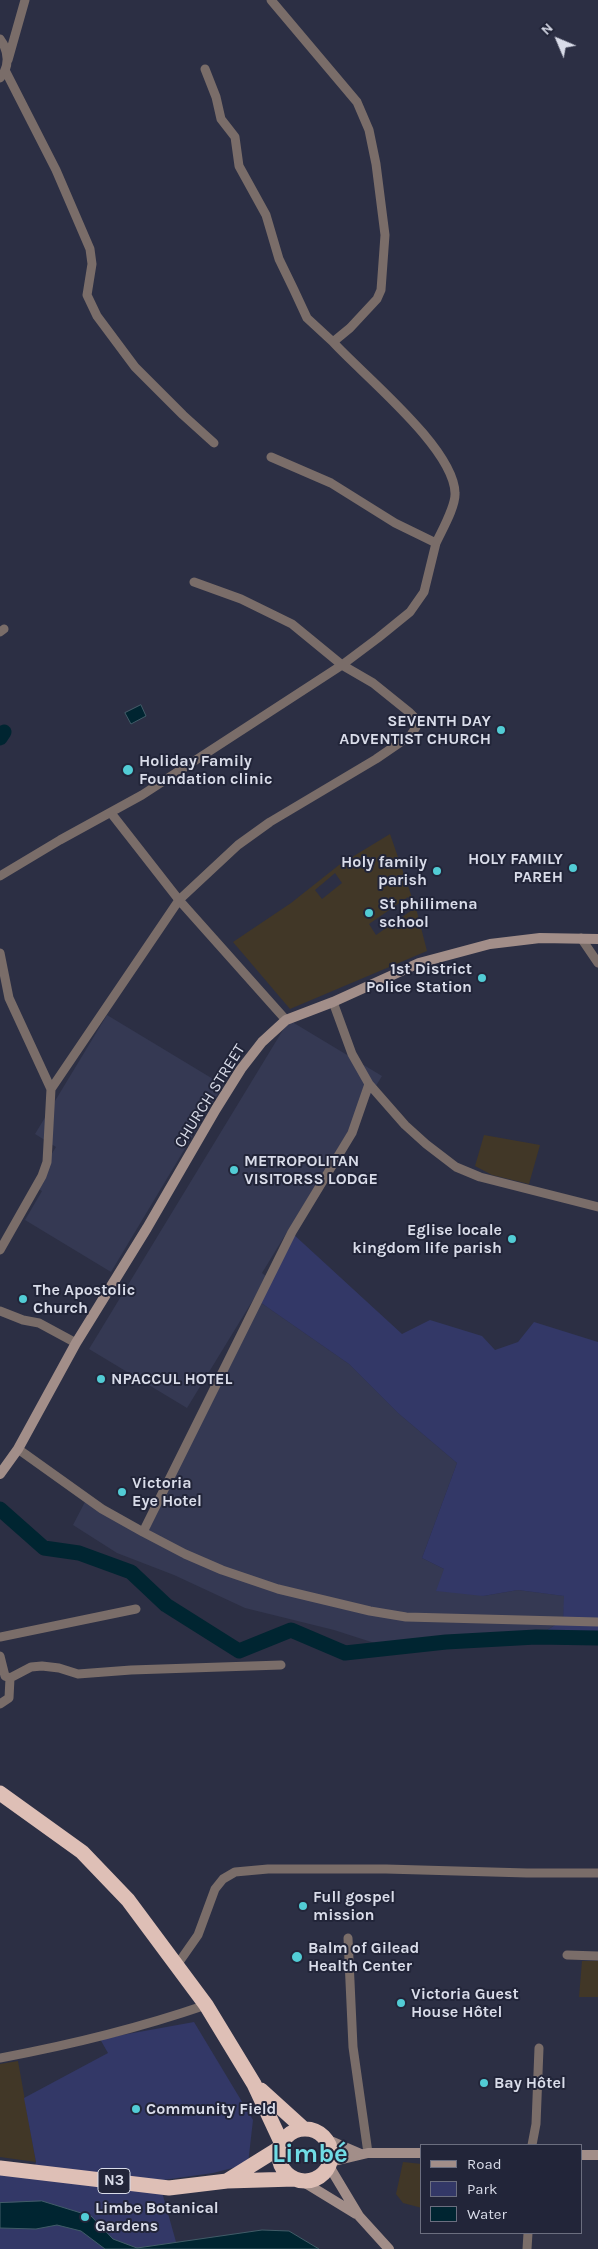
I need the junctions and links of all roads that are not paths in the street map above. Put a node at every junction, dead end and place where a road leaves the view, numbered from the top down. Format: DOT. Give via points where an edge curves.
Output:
graph roads {
  1 [pos="25,0"];
  2 [pos="271,0"];
  3 [pos="0,39"];
  4 [pos="8,60"];
  5 [pos="205,69"];
  6 [pos="3,75"];
  7 [pos="333,342"];
  8 [pos="214,443"];
  9 [pos="271,457"];
  10 [pos="436,543"];
  11 [pos="194,582"];
  12 [pos="342,665"];
  13 [pos="111,813"];
  14 [pos="0,876"];
  15 [pos="179,900"];
  16 [pos="581,938"];
  17 [pos="598,939"];
  18 [pos="0,953"];
  19 [pos="598,963"];
  20 [pos="333,1002"];
  21 [pos="286,1020"];
  22 [pos="369,1084"];
  23 [pos="51,1089"];
  24 [pos="598,1207"];
  25 [pos="0,1250"];
  26 [pos="0,1312"];
  27 [pos="76,1343"];
  28 [pos="18,1449"];
  29 [pos="0,1474"];
  30 [pos="143,1532"];
  31 [pos="136,1608"];
  32 [pos="598,1622"];
  33 [pos="0,1638"];
  34 [pos="0,1656"];
  35 [pos="281,1665"];
  36 [pos="10,1678"];
  37 [pos="0,1704"];
  38 [pos="0,1793"];
  39 [pos="598,1873"];
  40 [pos="348,1938"];
  41 [pos="566,1955"];
  42 [pos="598,1956"];
  43 [pos="177,1965"];
  44 [pos="206,2006"];
  45 [pos="539,2048"];
  46 [pos="0,2058"];
  47 [pos="254,2084"];
  48 [pos="304,2129"];
  49 [pos="326,2139"];
  50 [pos="532,2144"];
  51 [pos="282,2145"];
  52 [pos="364,2153"];
  53 [pos="420,2153"];
  54 [pos="583,2155"];
  55 [pos="598,2155"];
  56 [pos="330,2164"];
  57 [pos="0,2168"];
  58 [pos="299,2180"];
  59 [pos="227,2181"];
  60 [pos="359,2216"];
  61 [pos="528,2234"];
  62 [pos="389,2249"];
  63 [pos="528,2249"];
  1 -- 4 [label="street"];
  2 -- 7 [label="street" via="357,102 369,130 376,164 385,235 381,290 377,299"];
  3 -- 4 [label="street"];
  4 -- 6 [label="street"];
  5 -- 7 [label="street" via="221,118 234,137 239,166 266,215 279,259 307,318"];
  6 -- 8 [label="street" via="56,170 90,249 92,264 87,296 98,316 135,367"];
  7 -- 10 [label="street" via="417,426 444,463 455,493 446,524"];
  9 -- 10 [label="street" via="331,483 395,523"];
  10 -- 12 [label="street" via="424,592 410,612"];
  11 -- 12 [label="street" via="292,624"];
  12 -- 13 [label="street"];
  12 -- 15 [label="street" via="373,683 415,718 416,727 411,735 270,822 238,845"];
  13 -- 14 [label="street"];
  13 -- 15 [label="street"];
  15 -- 21 [label="street"];
  15 -- 23 [label="street"];
  16 -- 17 [label="main road, CHURCH STREET"];
  16 -- 19 [label="street"];
  16 -- 20 [label="main road, CHURCH STREET" via="540,938 490,944 419,963"];
  18 -- 23 [label="street" via="9,998"];
  20 -- 21 [label="main road, CHURCH STREET"];
  20 -- 22 [label="street" via="352,1054"];
  21 -- 27 [label="main road, CHURCH STREET" via="262,1042 242,1068"];
  22 -- 24 [label="street" via="406,1125 456,1167 480,1177"];
  22 -- 30 [label="street" via="352,1133 292,1232"];
  23 -- 25 [label="street" via="47,1162"];
  26 -- 27 [label="street" via="39,1323"];
  27 -- 28 [label="main road, CHURCH STREET"];
  28 -- 29 [label="main road, CHURCH STREET"];
  28 -- 30 [label="street" via="102,1509"];
  30 -- 32 [label="street" via="222,1570 370,1611 406,1617"];
  31 -- 33 [label="street"];
  34 -- 36 [label="street" via="5,1676"];
  35 -- 36 [label="street" via="78,1674 42,1666 31,1667"];
  36 -- 37 [label="street" via="9,1698"];
  38 -- 43 [label="highway" via="97,1866 128,1900"];
  39 -- 43 [label="street" via="386,1869 235,1872 215,1889 198,1935"];
  40 -- 52 [label="street" via="353,2047"];
  41 -- 42 [label="street"];
  43 -- 44 [label="highway"];
  44 -- 46 [label="street" via="150,2024"];
  44 -- 47 [label="highway"];
  45 -- 50 [label="street"];
  47 -- 48 [label="highway"];
  47 -- 51 [label="highway"];
  48 -- 49 [label="highway"];
  48 -- 51 [label="highway" via="291,2134"];
  49 -- 52 [label="main road"];
  49 -- 56 [label="highway" via="331,2154"];
  51 -- 58 [label="highway" via="282,2166 287,2174"];
  51 -- 59 [label="highway"];
  52 -- 53 [label="main road"];
  52 -- 56 [label="main road"];
  54 -- 55 [label="main road"];
  56 -- 58 [label="highway" via="318,2178"];
  56 -- 60 [label="main road"];
  57 -- 59 [label="highway, N3" via="169,2188"];
  58 -- 59 [label="highway"];
  58 -- 60 [label="main road"];
  60 -- 62 [label="main road"];
  61 -- 63 [label="street"];
}
